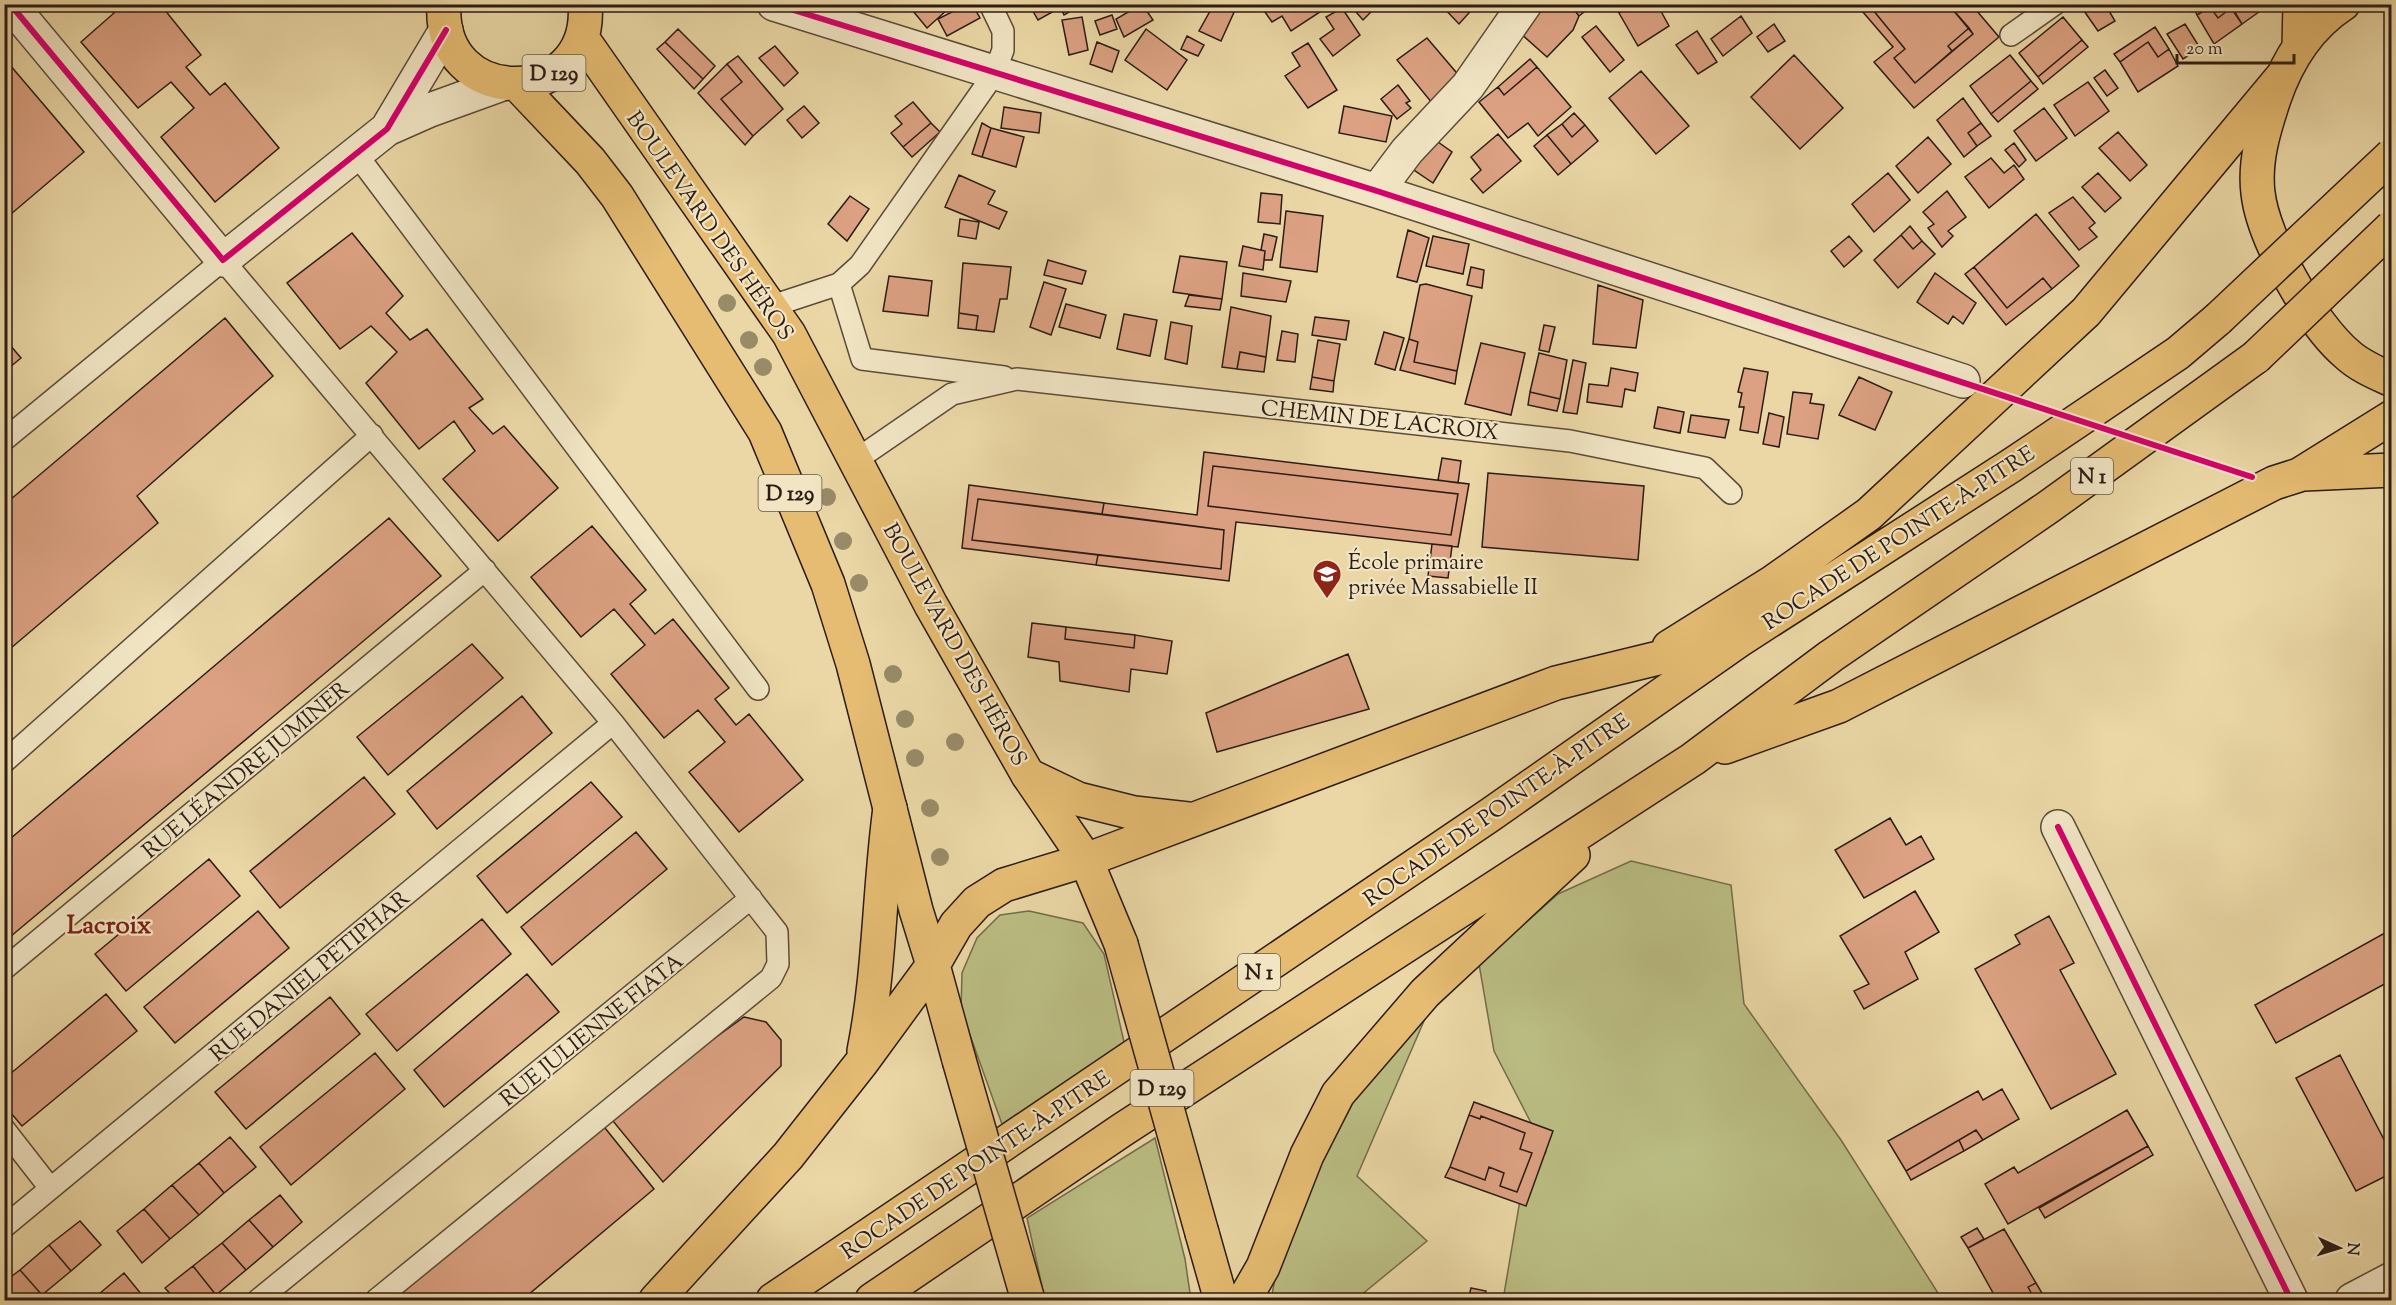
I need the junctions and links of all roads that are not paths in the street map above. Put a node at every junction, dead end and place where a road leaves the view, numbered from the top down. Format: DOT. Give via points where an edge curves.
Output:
graph roads {
  1 [pos="10,4"];
  2 [pos="774,4"];
  3 [pos="990,4"];
  4 [pos="1526,4"];
  5 [pos="2055,4"];
  6 [pos="2301,4"];
  7 [pos="2343,4"];
  8 [pos="587,15"];
  9 [pos="445,17"];
  10 [pos="2011,35"];
  11 [pos="2299,47"];
  12 [pos="994,74"];
  13 [pos="2281,78"];
  14 [pos="510,85"];
  15 [pos="387,129"];
  16 [pos="357,155"];
  17 [pos="2391,155"];
  18 [pos="1377,190"];
  19 [pos="2391,226"];
  20 [pos="223,260"];
  21 [pos="838,284"];
  22 [pos="772,306"];
  23 [pos="1017,379"];
  24 [pos="2391,380"];
  25 [pos="1963,381"];
  26 [pos="2391,417"];
  27 [pos="372,435"];
  28 [pos="4,440"];
  29 [pos="856,460"];
  30 [pos="2391,470"];
  31 [pos="2299,475"];
  32 [pos="1731,493"];
  33 [pos="1869,514"];
  34 [pos="485,570"];
  35 [pos="1823,583"];
  36 [pos="1741,639"];
  37 [pos="1646,662"];
  38 [pos="758,688"];
  39 [pos="613,723"];
  40 [pos="1761,734"];
  41 [pos="1693,759"];
  42 [pos="4,762"];
  43 [pos="1028,775"];
  44 [pos="1638,795"];
  45 [pos="890,808"];
  46 [pos="1192,819"];
  47 [pos="2058,827"];
  48 [pos="1579,850"];
  49 [pos="1086,860"];
  50 [pos="751,898"];
  51 [pos="933,965"];
  52 [pos="4,969"];
  53 [pos="862,1062"];
  54 [pos="4,1129"];
  55 [pos="50,1188"];
  56 [pos="4,1227"];
  57 [pos="2391,1279"];
  58 [pos="258,1300"];
  59 [pos="376,1300"];
  60 [pos="656,1300"];
  61 [pos="773,1300"];
  62 [pos="872,1300"];
  63 [pos="1028,1300"];
  64 [pos="1221,1300"];
  65 [pos="1244,1300"];
  66 [pos="2291,1300"];
  67 [pos="2352,1300"];
  1 -- 20 [label="street"];
  2 -- 12 [label="street"];
  3 -- 12 [label="lane" via="1003,31 1003,50"];
  4 -- 18 [label="street" via="1468,86 1407,151"];
  5 -- 10 [label="lane"];
  6 -- 11 [label="main road"];
  7 -- 11 [label="main road" via="2326,15"];
  8 -- 14 [label="main road, D 129" via="570,58 554,73 540,81"];
  8 -- 22 [label="main road, BOULEVARD DES HÉROS / D 129"];
  9 -- 14 [label="main road, D 129" via="452,47 466,66 486,79"];
  9 -- 15 [label="street"];
  11 -- 13 [label="main road"];
  12 -- 18 [label="street"];
  12 -- 21 [label="lane" via="860,265"];
  13 -- 24 [label="main road" via="2259,154 2258,191 2273,243 2286,271 2327,333 2347,355"];
  13 -- 33 [label="main road" via="2086,312"];
  14 -- 15 [label="street" via="430,110"];
  14 -- 45 [label="main road, D 129" via="583,153 617,196 765,432 828,584"];
  15 -- 16 [label="street"];
  16 -- 20 [label="street"];
  16 -- 38 [label="lane"];
  17 -- 35 [label="main road, ROCADE DE POINTE-À-PITRE / N 1, bridge" via="2178,353 2022,458"];
  18 -- 25 [label="street"];
  19 -- 41 [label="main road, N 1, bridge" via="2256,357 2048,508 1831,656"];
  20 -- 27 [label="lane"];
  20 -- 28 [label="lane"];
  21 -- 22 [label="lane"];
  21 -- 23 [label="lane, CHEMIN DE LACROIX" via="862,359"];
  22 -- 29 [label="main road, BOULEVARD DES HÉROS / D 129"];
  23 -- 29 [label="lane, CHEMIN DE LACROIX" via="952,394"];
  23 -- 32 [label="lane, CHEMIN DE LACROIX" via="1570,441 1705,468"];
  26 -- 31 [label="main road"];
  27 -- 34 [label="lane"];
  27 -- 42 [label="lane"];
  29 -- 43 [label="main road, BOULEVARD DES HÉROS / D 129" via="931,605"];
  30 -- 31 [label="main road"];
  31 -- 40 [label="main road" via="2274,483 1839,706"];
  33 -- 35 [label="main road"];
  33 -- 37 [label="main road" via="1773,582"];
  34 -- 39 [label="lane"];
  34 -- 52 [label="lane, RUE LÉANDRE JUMINER"];
  35 -- 36 [label="main road, ROCADE DE POINTE-À-PITRE / N 1"];
  36 -- 37 [label="main road"];
  36 -- 61 [label="main road, ROCADE DE POINTE-À-PITRE / N 1" via="1490,815"];
  37 -- 46 [label="main road" via="1556,683"];
  39 -- 50 [label="lane"];
  39 -- 55 [label="lane, RUE DANIEL PETIPHAR"];
  40 -- 41 [label="main road"];
  40 -- 48 [label="main road"];
  41 -- 44 [label="main road, N 1"];
  43 -- 46 [label="main road" via="1077,799 1134,813"];
  43 -- 49 [label="main road, BOULEVARD DES HÉROS / D 129"];
  44 -- 48 [label="main road"];
  44 -- 62 [label="main road, N 1" via="1122,1130"];
  45 -- 51 [label="main road, D 129"];
  45 -- 53 [label="main road" via="881,873 880,936 872,1009"];
  46 -- 49 [label="main road"];
  47 -- 66 [label="street"];
  48 -- 65 [label="main road" via="1425,993 1338,1094 1307,1155 1263,1267"];
  49 -- 51 [label="main road" via="1004,885 977,902 956,925"];
  49 -- 64 [label="main road, BOULEVARD DES HÉROS / D 129, bridge" via="1121,944"];
  50 -- 58 [label="lane, RUE JULIENNE FIATA"];
  50 -- 59 [label="lane" via="777,932 778,964 771,978"];
  51 -- 53 [label="main road"];
  51 -- 63 [label="main road, bridge"];
  53 -- 60 [label="main road" via="788,1156"];
  54 -- 55 [label="lane"];
  55 -- 56 [label="lane, RUE DANIEL PETIPHAR"];
  57 -- 67 [label="street"];
}
